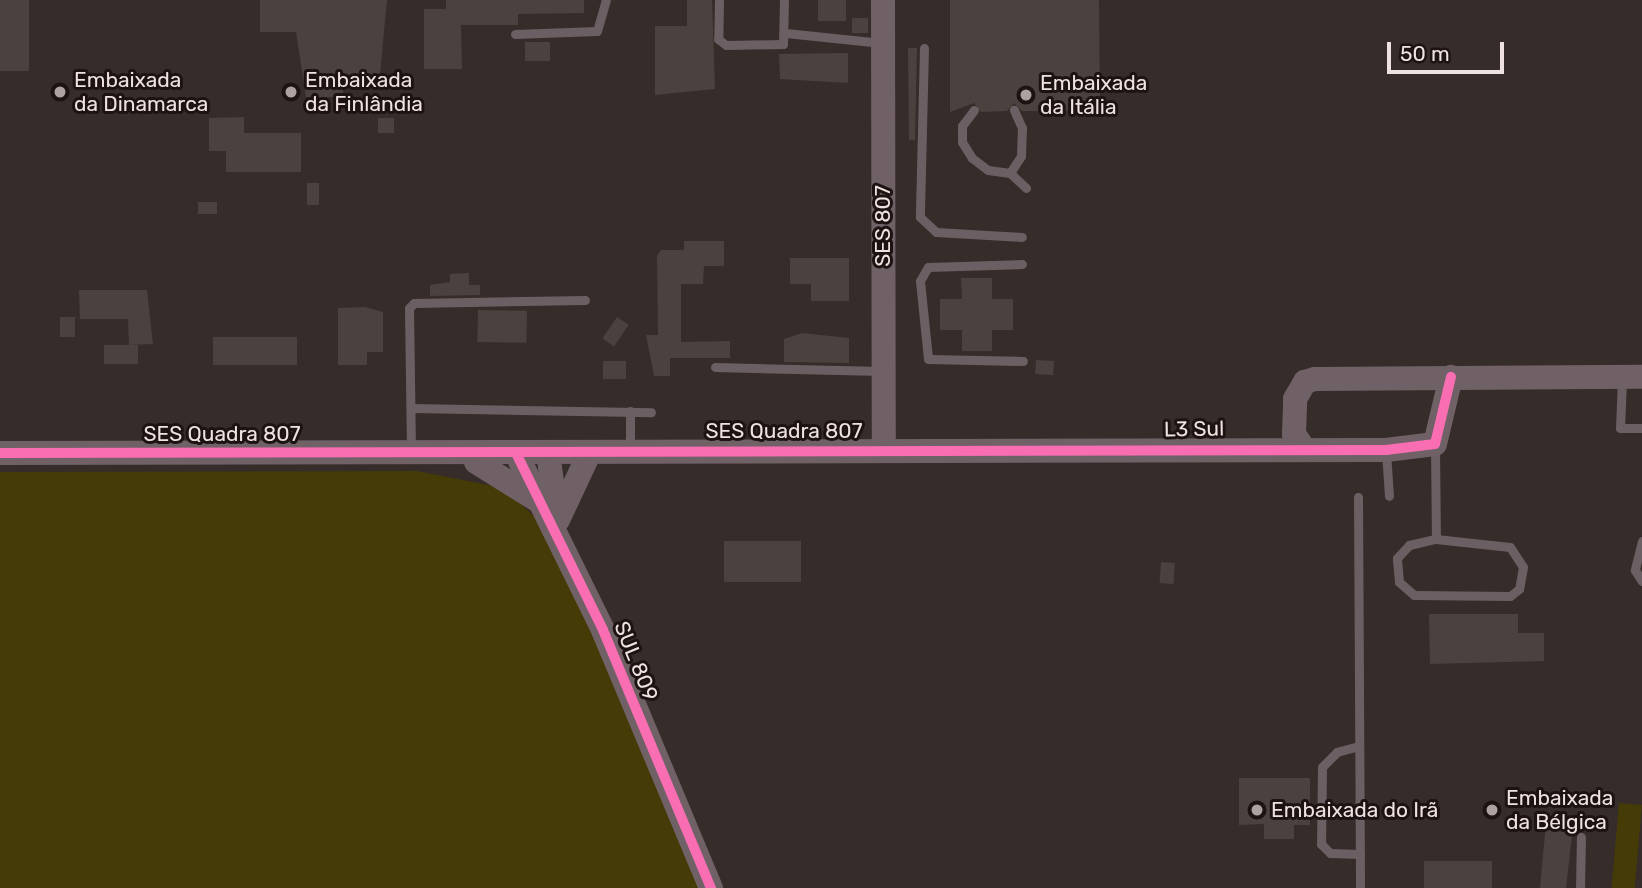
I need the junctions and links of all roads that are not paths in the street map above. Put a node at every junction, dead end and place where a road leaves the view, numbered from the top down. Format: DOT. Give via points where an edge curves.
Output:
graph roads {
  1 [pos="606,0"];
  2 [pos="719,0"];
  3 [pos="784,0"];
  4 [pos="883,0"];
  5 [pos="786,33"];
  6 [pos="515,34"];
  7 [pos="883,43"];
  8 [pos="924,48"];
  9 [pos="974,110"];
  10 [pos="1014,110"];
  11 [pos="1010,173"];
  12 [pos="1026,188"];
  13 [pos="1022,237"];
  14 [pos="1022,264"];
  15 [pos="585,300"];
  16 [pos="1023,361"];
  17 [pos="715,367"];
  18 [pos="883,371"];
  19 [pos="1632,377"];
  20 [pos="1443,383"];
  21 [pos="411,408"];
  22 [pos="630,411"];
  23 [pos="651,412"];
  24 [pos="1642,428"];
  25 [pos="1294,444"];
  26 [pos="1435,444"];
  27 [pos="1386,450"];
  28 [pos="884,451"];
  29 [pos="631,452"];
  30 [pos="0,453"];
  31 [pos="411,453"];
  32 [pos="445,453"];
  33 [pos="594,455"];
  34 [pos="476,461"];
  35 [pos="535,462"];
  36 [pos="1358,496"];
  37 [pos="1389,496"];
  38 [pos="554,520"];
  39 [pos="1436,539"];
  40 [pos="1642,541"];
  41 [pos="1642,581"];
  42 [pos="1359,747"];
  43 [pos="1581,837"];
  44 [pos="1360,854"];
  45 [pos="711,888"];
  46 [pos="1360,888"];
  47 [pos="1580,888"];
  1 -- 6 [label="lane" via="597,31"];
  2 -- 5 [label="lane" via="718,39 726,46 780,45"];
  3 -- 5 [label="lane"];
  4 -- 7 [label="street, SES 807"];
  5 -- 7 [label="lane"];
  7 -- 18 [label="street, SES 807"];
  8 -- 13 [label="lane" via="920,217 936,232"];
  9 -- 11 [label="lane" via="962,126 961,142 988,170"];
  10 -- 11 [label="lane" via="1022,128 1021,156"];
  11 -- 12 [label="lane"];
  14 -- 16 [label="lane" via="928,267 920,281 928,359"];
  15 -- 21 [label="lane" via="414,303 409,308"];
  17 -- 18 [label="lane"];
  18 -- 28 [label="street, SES 807"];
  19 -- 20 [label="street"];
  19 -- 24 [label="lane" via="1620,428"];
  20 -- 25 [label="street" via="1305,382 1295,399"];
  20 -- 26 [label="street"];
  21 -- 22 [label="lane"];
  21 -- 31 [label="lane"];
  22 -- 23 [label="lane"];
  22 -- 29 [label="lane"];
  25 -- 27 [label="street, L3 Sul"];
  25 -- 28 [label="street, L3 Sul"];
  26 -- 27 [label="street, L3 Sul"];
  26 -- 39 [label="lane"];
  27 -- 37 [label="lane"];
  28 -- 29 [label="street, SES Quadra 807"];
  29 -- 33 [label="street, SES Quadra 807"];
  30 -- 31 [label="street, SES Quadra 807"];
  31 -- 32 [label="street, SES Quadra 807"];
  32 -- 34 [label="street, SES Quadra 807"];
  32 -- 35 [label="street, SES Quadra 807"];
  33 -- 35 [label="street, SES Quadra 807"];
  33 -- 38 [label="street"];
  34 -- 35 [label="street, SES Quadra 807"];
  34 -- 38 [label="street"];
  35 -- 38 [label="street, SUL 809"];
  36 -- 42 [label="lane"];
  38 -- 45 [label="street, SUL 809"];
  39 -- 39 [label="lane" via="1510,547 1523,567 1519,589 1482,597 1414,595 1399,582 1397,558 1409,545"];
  40 -- 41 [label="lane" via="1635,569"];
  42 -- 44 [label="lane"];
  42 -- 44 [label="lane" via="1337,751 1322,767 1321,844 1330,853"];
  43 -- 47 [label="lane"];
  44 -- 46 [label="lane"];
}
